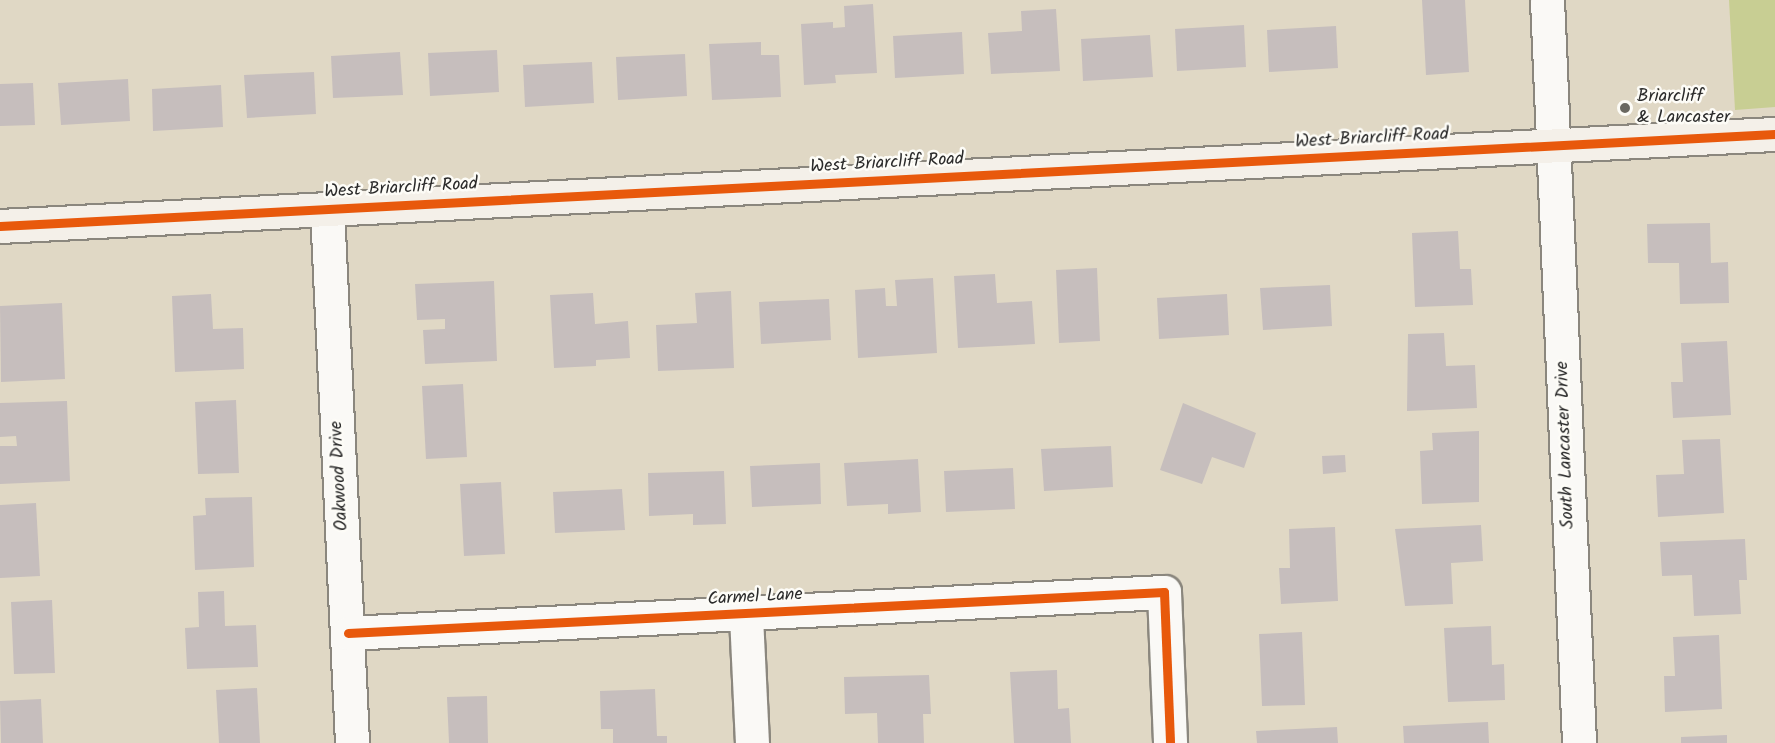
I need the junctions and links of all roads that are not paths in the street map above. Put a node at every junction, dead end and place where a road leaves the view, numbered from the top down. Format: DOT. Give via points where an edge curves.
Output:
graph roads {
  1 [pos="1547,0"];
  2 [pos="1775,134"];
  3 [pos="1553,146"];
  4 [pos="327,210"];
  5 [pos="0,226"];
  6 [pos="746,616"];
  7 [pos="348,633"];
  8 [pos="352,743"];
  9 [pos="752,743"];
  10 [pos="1170,743"];
  11 [pos="1579,743"];
  1 -- 3 [label="street, South Lancaster Drive"];
  2 -- 3 [label="street, West Briarcliff Road"];
  3 -- 4 [label="street, West Briarcliff Road"];
  3 -- 11 [label="street, South Lancaster Drive"];
  4 -- 5 [label="street, West Briarcliff Road"];
  4 -- 7 [label="street, Oakwood Drive"];
  6 -- 7 [label="street, Carmel Lane"];
  6 -- 9 [label="street"];
  6 -- 10 [label="street, Carmel Lane" via="1164,592"];
  7 -- 8 [label="street, Oakwood Drive"];
}
